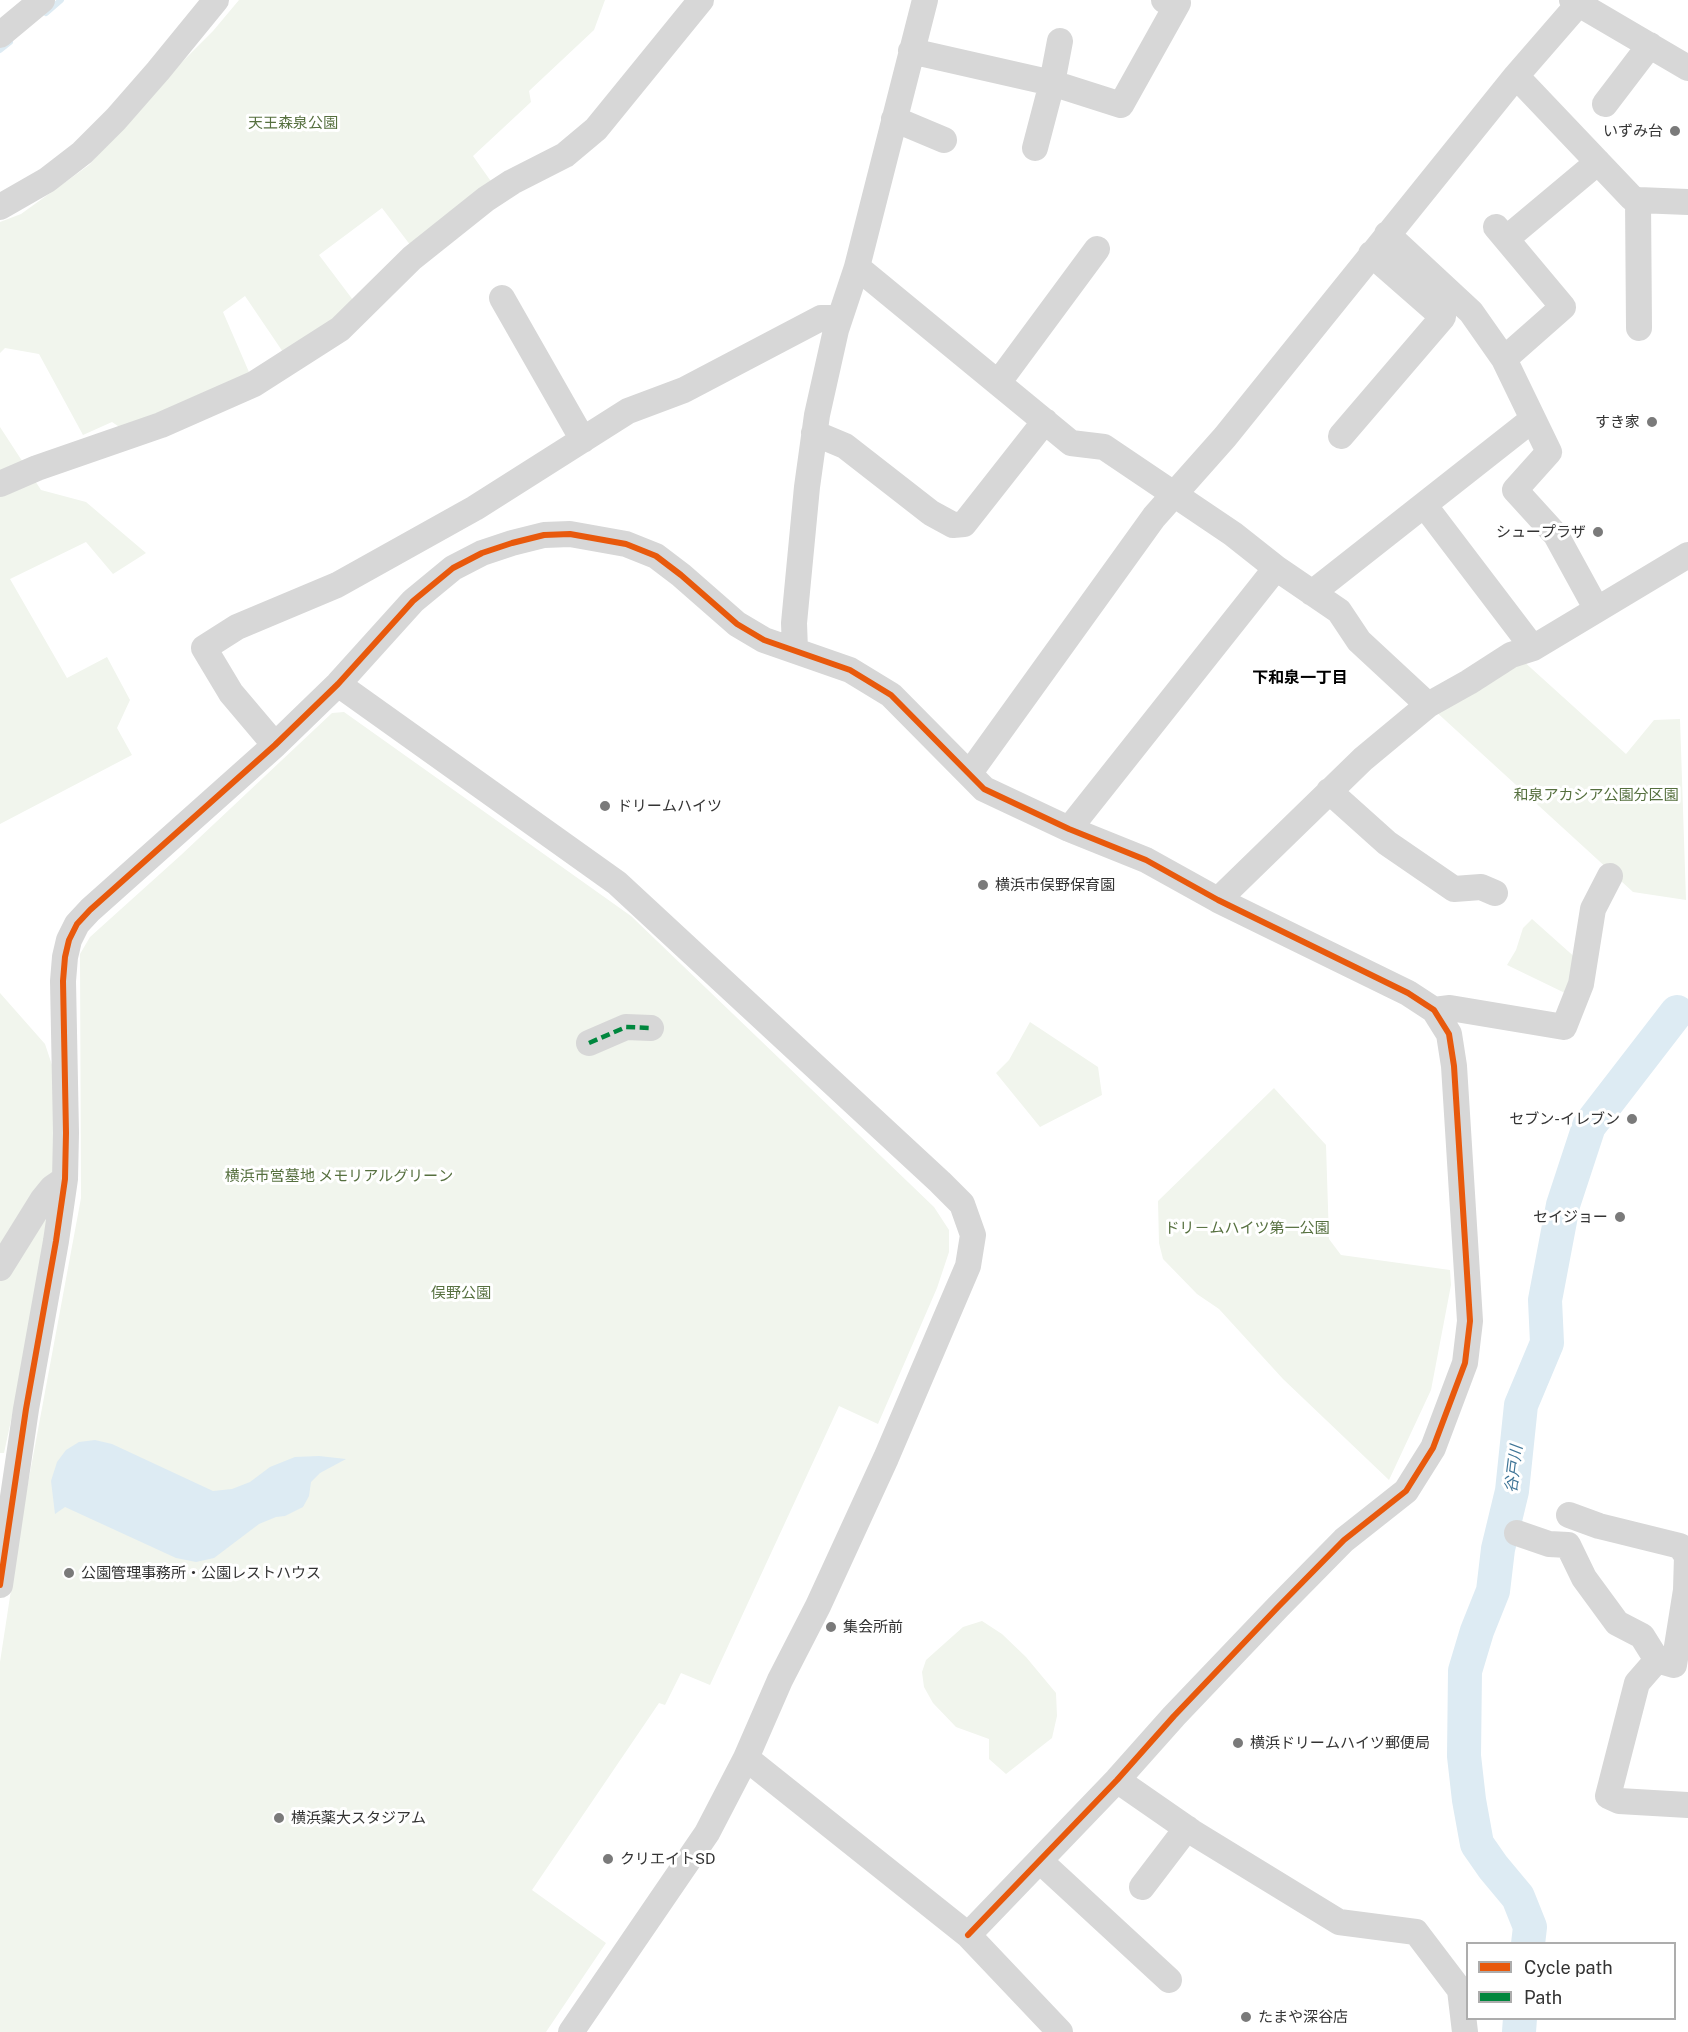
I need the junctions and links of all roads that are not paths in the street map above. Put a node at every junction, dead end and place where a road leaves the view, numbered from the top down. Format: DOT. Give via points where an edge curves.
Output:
graph roads {
  1 [pos="42,0"];
  2 [pos="216,0"];
  3 [pos="701,0"];
  4 [pos="925,0"];
  5 [pos="1164,0"];
  6 [pos="1577,1"];
  7 [pos="0,35"];
  8 [pos="1060,41"];
  9 [pos="1650,45"];
  10 [pos="911,51"];
  11 [pos="1688,68"];
  12 [pos="1515,76"];
  13 [pos="1052,83"];
  14 [pos="1617,98"];
  15 [pos="894,119"];
  16 [pos="944,140"];
  17 [pos="1035,148"];
  18 [pos="1598,162"];
  19 [pos="1638,200"];
  20 [pos="1688,202"];
  21 [pos="0,207"];
  22 [pos="1379,244"];
  23 [pos="1097,249"];
  24 [pos="857,267"];
  25 [pos="502,298"];
  26 [pos="839,318"];
  27 [pos="1639,328"];
  28 [pos="1504,359"];
  29 [pos="998,383"];
  30 [pos="1533,419"];
  31 [pos="1045,421"];
  32 [pos="814,433"];
  33 [pos="1341,436"];
  34 [pos="583,440"];
  35 [pos="0,484"];
  36 [pos="1173,494"];
  37 [pos="1425,506"];
  38 [pos="1688,555"];
  39 [pos="1276,568"];
  40 [pos="1312,593"];
  41 [pos="1596,608"];
  42 [pos="1533,648"];
  43 [pos="795,650"];
  44 [pos="338,684"];
  45 [pos="1428,705"];
  46 [pos="275,745"];
  47 [pos="969,774"];
  48 [pos="1329,791"];
  49 [pos="1069,829"];
  50 [pos="1610,876"];
  51 [pos="1495,893"];
  52 [pos="1218,900"];
  53 [pos="1434,1010"];
  54 [pos="651,1028"];
  55 [pos="589,1043"];
  56 [pos="65,1179"];
  57 [pos="0,1268"];
  58 [pos="1569,1515"];
  59 [pos="1517,1533"];
  60 [pos="0,1585"];
  61 [pos="1657,1660"];
  62 [pos="746,1758"];
  63 [pos="1117,1780"];
  64 [pos="1688,1805"];
  65 [pos="1187,1828"];
  66 [pos="1040,1861"];
  67 [pos="1142,1887"];
  68 [pos="968,1935"];
  69 [pos="1169,1980"];
  70 [pos="571,2032"];
  71 [pos="1060,2032"];
  72 [pos="1465,2032"];
  1 -- 7 [label="street"];
  2 -- 21 [label="street" via="116,119 82,153 47,180"];
  3 -- 35 [label="street" via="596,129 566,155 483,201 412,258 340,329 254,384 161,425"];
  4 -- 10 [label="street"];
  5 -- 13 [label="street" via="1178,3 1121,105"];
  6 -- 9 [label="street"];
  6 -- 12 [label="street"];
  8 -- 13 [label="street"];
  9 -- 11 [label="street"];
  9 -- 14 [label="street"];
  10 -- 13 [label="street"];
  10 -- 15 [label="street"];
  12 -- 18 [label="street"];
  12 -- 22 [label="street"];
  13 -- 17 [label="street"];
  15 -- 16 [label="street"];
  15 -- 24 [label="street"];
  18 -- 19 [label="street"];
  18 -- 28 [label="street" via="1501,233 1563,307"];
  19 -- 20 [label="street"];
  19 -- 27 [label="street"];
  22 -- 28 [label="street" via="1471,312"];
  22 -- 33 [label="street" via="1443,317"];
  22 -- 36 [label="street" via="1225,436"];
  23 -- 29 [label="street"];
  24 -- 26 [label="street"];
  24 -- 29 [label="street"];
  25 -- 34 [label="street"];
  26 -- 32 [label="street"];
  26 -- 34 [label="street" via="821,318 684,390 628,411"];
  28 -- 30 [label="street"];
  29 -- 31 [label="street"];
  30 -- 37 [label="street"];
  30 -- 41 [label="street" via="1549,452 1515,490 1556,535"];
  31 -- 32 [label="street" via="964,524 953,525 931,513 845,446"];
  31 -- 36 [label="street" via="1071,443 1104,447"];
  32 -- 43 [label="street" via="795,612"];
  34 -- 46 [label="street" via="475,508 347,580 237,627 204,648 231,693"];
  36 -- 39 [label="street"];
  36 -- 47 [label="street"];
  37 -- 40 [label="street"];
  37 -- 42 [label="street"];
  38 -- 41 [label="street"];
  39 -- 40 [label="street"];
  39 -- 49 [label="street"];
  40 -- 45 [label="street" via="1339,611 1359,641"];
  41 -- 42 [label="street"];
  42 -- 45 [label="street" via="1512,655"];
  43 -- 44 [label="street" via="764,640 737,624 656,556 626,544 570,534 512,543 453,568 413,601"];
  43 -- 47 [label="street" via="850,670 891,695"];
  44 -- 46 [label="street"];
  44 -- 62 [label="street" via="617,883 962,1204 973,1235 968,1266 886,1458"];
  45 -- 48 [label="street"];
  46 -- 56 [label="street" via="76,924 65,957 63,981"];
  47 -- 49 [label="street" via="984,789"];
  48 -- 51 [label="street" via="1387,843 1454,889 1481,887"];
  48 -- 52 [label="street"];
  49 -- 52 [label="street" via="1146,860"];
  50 -- 53 [label="street" via="1593,909 1581,984 1564,1027 1450,1008"];
  52 -- 53 [label="street"];
  53 -- 63 [label="street" via="1449,1034 1454,1066 1470,1321 1465,1363 1433,1448 1406,1491 1335,1549"];
  54 -- 55 [label="street" via="626,1027"];
  56 -- 57 [label="street" via="43,1199"];
  56 -- 60 [label="street"];
  58 -- 61 [label="street" via="1680,1546 1687,1556 1686,1590 1674,1665"];
  59 -- 61 [label="street" via="1549,1544 1568,1545 1584,1578 1617,1623 1642,1636"];
  61 -- 64 [label="street" via="1637,1683 1608,1796 1619,1801"];
  62 -- 68 [label="street"];
  62 -- 70 [label="street" via="704,1838"];
  63 -- 65 [label="street"];
  63 -- 66 [label="street"];
  65 -- 67 [label="street"];
  65 -- 72 [label="street" via="1339,1922 1416,1932 1460,1990"];
  66 -- 68 [label="street"];
  66 -- 69 [label="street"];
  68 -- 71 [label="street"];
}
